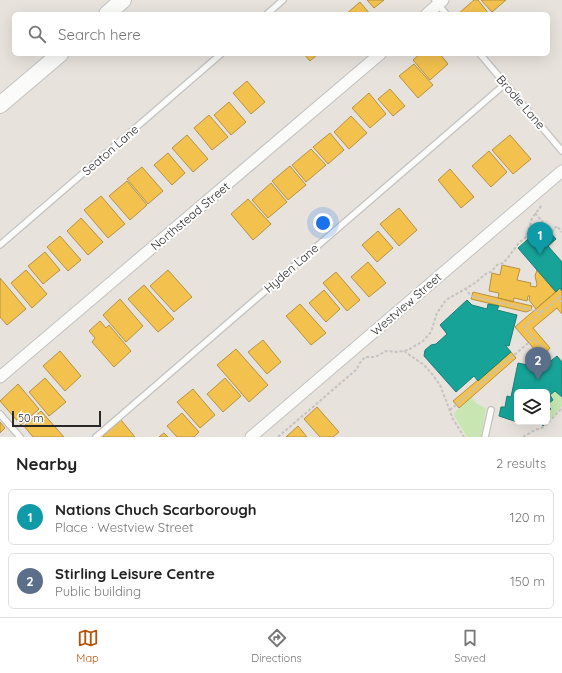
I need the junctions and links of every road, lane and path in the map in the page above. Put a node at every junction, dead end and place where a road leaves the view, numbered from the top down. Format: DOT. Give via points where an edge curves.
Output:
graph roads {
  1 [pos="123,0"];
  2 [pos="283,0"];
  3 [pos="439,1"];
  4 [pos="109,12"];
  5 [pos="269,12"];
  6 [pos="429,12"];
  7 [pos="445,12"];
  8 [pos="58,56"];
  9 [pos="219,56"];
  10 [pos="378,56"];
  11 [pos="482,56"];
  12 [pos="505,84"];
  13 [pos="0,105"];
  14 [pos="562,151"];
  15 [pos="562,171"];
  16 [pos="543,203"];
  17 [pos="535,214"];
  18 [pos="562,232"];
  19 [pos="0,245"];
  20 [pos="465,288"];
  21 [pos="562,295"];
  22 [pos="559,298"];
  23 [pos="506,300"];
  24 [pos="495,301"];
  25 [pos="562,302"];
  26 [pos="505,304"];
  27 [pos="494,305"];
  28 [pos="542,312"];
  29 [pos="534,338"];
  30 [pos="404,351"];
  31 [pos="538,368"];
  32 [pos="0,378"];
  33 [pos="562,408"];
  34 [pos="450,410"];
  35 [pos="491,410"];
  36 [pos="0,414"];
  37 [pos="20,437"];
  38 [pos="96,437"];
  39 [pos="251,437"];
  40 [pos="278,437"];
  41 [pos="464,437"];
  42 [pos="485,437"];
  43 [pos="523,437"];
  1 -- 4 [label="main road"];
  2 -- 5 [label="lane"];
  3 -- 6 [label="street"];
  3 -- 7 [label="lane"];
  8 -- 13 [label="main road"];
  9 -- 19 [label="lane, Seaton Lane"];
  10 -- 32 [label="street, Northstead Street"];
  11 -- 12 [label="lane, Brodie Lane"];
  12 -- 14 [label="lane, Brodie Lane"];
  12 -- 38 [label="lane, Hyden Lane"];
  15 -- 39 [label="street, Westview Street"];
  16 -- 17 [label="path"];
  17 -- 18 [label="path" via="551,232 557,226"];
  17 -- 20 [label="path" via="527,236 504,262"];
  20 -- 24 [label="path" via="471,296"];
  20 -- 30 [label="path" via="440,306 427,336"];
  21 -- 22 [label="path"];
  22 -- 25 [label="path"];
  22 -- 28 [label="path"];
  23 -- 26 [label="path"];
  24 -- 26 [label="path"];
  24 -- 27 [label="path"];
  26 -- 28 [label="path"];
  28 -- 29 [label="path" via="524,327"];
  29 -- 31 [label="path" via="542,347"];
  29 -- 34 [label="path"];
  30 -- 34 [label="path" via="432,374 440,385"];
  30 -- 40 [label="path" via="386,351 375,357 365,357 357,369"];
  33 -- 43 [label="path" via="544,427"];
  34 -- 41 [label="path"];
  35 -- 42 [label="lane"];
  36 -- 37 [label="lane"];
}
